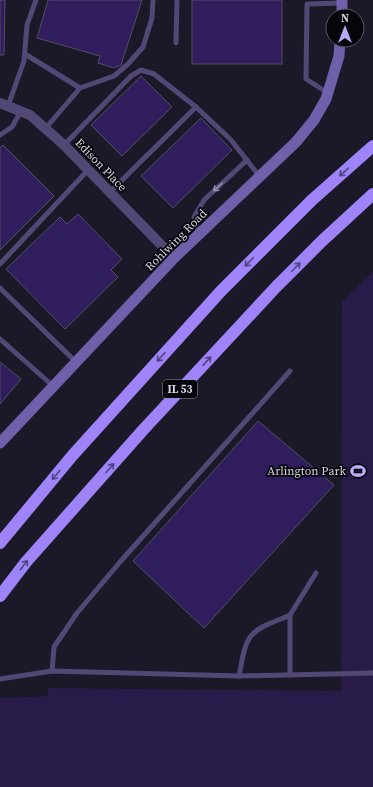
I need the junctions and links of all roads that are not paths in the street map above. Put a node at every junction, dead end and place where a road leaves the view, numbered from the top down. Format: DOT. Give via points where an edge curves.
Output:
graph roads {
  1 [pos="36,0"];
  2 [pos="153,0"];
  3 [pos="177,0"];
  4 [pos="342,2"];
  5 [pos="176,43"];
  6 [pos="339,48"];
  7 [pos="25,54"];
  8 [pos="80,88"];
  9 [pos="328,93"];
  10 [pos="4,104"];
  11 [pos="196,107"];
  12 [pos="21,111"];
  13 [pos="45,129"];
  14 [pos="0,135"];
  15 [pos="64,145"];
  16 [pos="373,146"];
  17 [pos="247,160"];
  18 [pos="88,170"];
  19 [pos="260,177"];
  20 [pos="110,192"];
  21 [pos="373,194"];
  22 [pos="199,235"];
  23 [pos="174,258"];
  24 [pos="0,264"];
  25 [pos="0,288"];
  26 [pos="0,339"];
  27 [pos="76,362"];
  28 [pos="290,372"];
  29 [pos="53,387"];
  30 [pos="0,444"];
  31 [pos="0,543"];
  32 [pos="316,573"];
  33 [pos="0,596"];
  34 [pos="290,615"];
  35 [pos="52,671"];
  36 [pos="373,673"];
  37 [pos="290,675"];
  38 [pos="240,676"];
  39 [pos="0,679"];
  1 -- 7 [label="lane" via="27,25"];
  2 -- 8 [label="lane" via="152,18 143,47 114,76"];
  3 -- 5 [label="lane"];
  4 -- 9 [label="lane" via="307,4 306,80"];
  6 -- 9 [label="main road, Rohlwing Road"];
  7 -- 8 [label="lane"];
  7 -- 10 [label="lane"];
  8 -- 13 [label="lane"];
  9 -- 19 [label="main road, Rohlwing Road" via="314,120"];
  10 -- 12 [label="street, Edison Place"];
  11 -- 15 [label="lane" via="154,74 141,70 131,76"];
  11 -- 17 [label="lane" via="231,140"];
  11 -- 20 [label="lane"];
  12 -- 13 [label="street, Edison Place" via="30,115"];
  12 -- 14 [label="lane" via="12,127"];
  13 -- 15 [label="street, Edison Place"];
  15 -- 18 [label="street, Edison Place"];
  16 -- 31 [label="highway, IL 53, one-way" via="312,200 221,291 72,456"];
  17 -- 19 [label="lane"];
  17 -- 22 [label="lane, one-way" via="204,200 194,217"];
  18 -- 20 [label="street, Edison Place"];
  18 -- 24 [label="lane"];
  19 -- 22 [label="main road, Rohlwing Road"];
  20 -- 23 [label="street, Edison Place"];
  33 -- 21 [label="highway, IL 53, one-way" via="26,562 143,430 276,286"];
  22 -- 23 [label="main road, Rohlwing Road"];
  23 -- 27 [label="main road, Rohlwing Road"];
  25 -- 27 [label="lane"];
  26 -- 29 [label="lane"];
  27 -- 29 [label="main road, Rohlwing Road"];
  28 -- 35 [label="lane" via="77,613 54,647"];
  29 -- 30 [label="main road, Rohlwing Road"];
  32 -- 34 [label="lane"];
  34 -- 37 [label="lane"];
  34 -- 38 [label="lane" via="259,629 251,636 246,646"];
  35 -- 38 [label="lane"];
  35 -- 39 [label="lane"];
  36 -- 37 [label="lane"];
  37 -- 38 [label="lane"];
}
